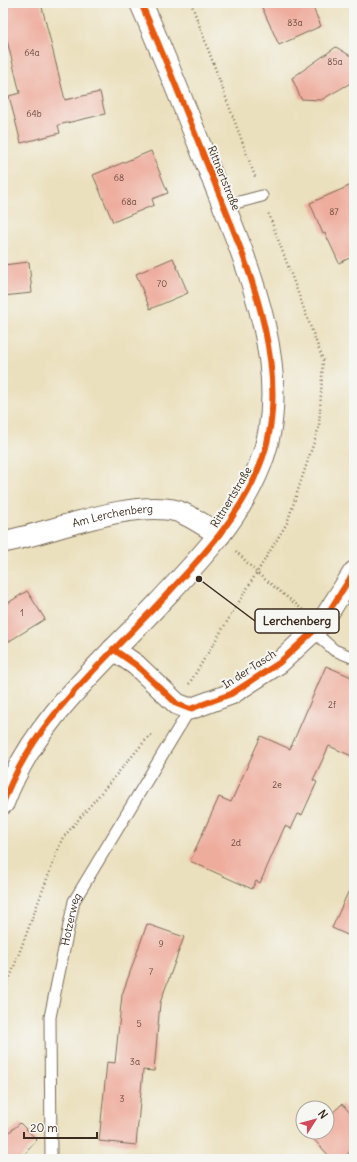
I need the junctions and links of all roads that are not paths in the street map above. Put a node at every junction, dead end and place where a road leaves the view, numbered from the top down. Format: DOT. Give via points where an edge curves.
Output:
graph roads {
  1 [pos="141,3"];
  2 [pos="262,196"];
  3 [pos="224,206"];
  4 [pos="220,535"];
  5 [pos="3,542"];
  6 [pos="354,572"];
  7 [pos="317,628"];
  8 [pos="113,649"];
  9 [pos="354,658"];
  10 [pos="184,706"];
  11 [pos="3,802"];
  12 [pos="51,1159"];
  1 -- 3 [label="street, Rittnertstraße"];
  2 -- 3 [label="lane"];
  3 -- 4 [label="street, Rittnertstraße" via="260,307 269,352 272,385 270,431 260,466"];
  4 -- 5 [label="street, Am Lerchenberg" via="178,512 151,508 113,514"];
  4 -- 8 [label="street, Rittnertstraße"];
  6 -- 7 [label="street, In der Tasch"];
  7 -- 9 [label="lane" via="334,650"];
  7 -- 10 [label="street, In der Tasch" via="279,663 231,694"];
  8 -- 10 [label="street"];
  8 -- 11 [label="street, Rittnertstraße" via="52,715 27,751"];
  10 -- 12 [label="lane, Hotzerweg" via="168,745 74,901 50,1017"];
}
